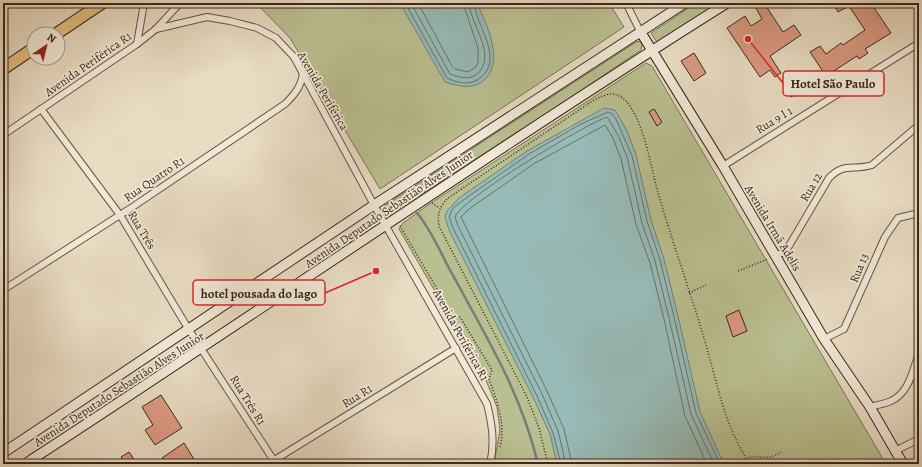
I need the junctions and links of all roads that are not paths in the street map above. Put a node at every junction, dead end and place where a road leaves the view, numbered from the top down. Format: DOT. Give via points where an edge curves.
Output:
graph roads {
  1 [pos="102,3"];
  2 [pos="144,3"];
  3 [pos="180,3"];
  4 [pos="626,3"];
  5 [pos="685,3"];
  6 [pos="727,3"];
  7 [pos="66,27"];
  8 [pos="156,30"];
  9 [pos="640,31"];
  10 [pos="919,43"];
  11 [pos="137,44"];
  12 [pos="651,50"];
  13 [pos="26,53"];
  14 [pos="3,69"];
  15 [pos="303,73"];
  16 [pos="41,109"];
  17 [pos="919,125"];
  18 [pos="3,135"];
  19 [pos="723,166"];
  20 [pos="374,205"];
  21 [pos="919,214"];
  22 [pos="120,215"];
  23 [pos="385,225"];
  24 [pos="775,256"];
  25 [pos="3,290"];
  26 [pos="189,330"];
  27 [pos="824,338"];
  28 [pos="203,348"];
  29 [pos="456,348"];
  30 [pos="919,353"];
  31 [pos="870,407"];
  32 [pos="919,439"];
  33 [pos="895,451"];
  34 [pos="3,453"];
  35 [pos="3,461"];
  36 [pos="273,463"];
  37 [pos="5,464"];
  38 [pos="25,464"];
  39 [pos="490,464"];
  40 [pos="903,464"];
  1 -- 7 [label="highway"];
  2 -- 11 [label="street"];
  3 -- 8 [label="street, Avenida Periférica R1"];
  4 -- 9 [label="street, Avenida Irmã Adelis"];
  5 -- 9 [label="street, Avenida Deputado Sebastião Alves Junior"];
  6 -- 12 [label="street, Avenida Deputado Sebastião Alves Junior"];
  8 -- 11 [label="street, Avenida Periférica R1"];
  8 -- 15 [label="street, Avenida Periférica" via="207,17 257,28 276,38 294,57"];
  9 -- 12 [label="street, Avenida Irmã Adelis"];
  9 -- 20 [label="street, Avenida Deputado Sebastião Alves Junior"];
  10 -- 19 [label="street, Rua 9 I 1"];
  11 -- 16 [label="street, Avenida Periférica R1"];
  12 -- 19 [label="street, Avenida Irmã Adelis"];
  12 -- 23 [label="street, Avenida Deputado Sebastião Alves Junior"];
  13 -- 14 [label="highway"];
  15 -- 20 [label="street, Avenida Periférica"];
  15 -- 22 [label="street, Rua Quatro R1" via="296,94 285,104"];
  16 -- 18 [label="street, Avenida Periférica R1"];
  16 -- 22 [label="street, Rua Três"];
  17 -- 24 [label="street, Rua 12" via="872,165 836,170 786,251"];
  19 -- 24 [label="street, Avenida Irmã Adelis"];
  20 -- 23 [label="street, Avenida Periférica"];
  20 -- 26 [label="street, Avenida Deputado Sebastião Alves Junior"];
  21 -- 27 [label="street, Rua 13" via="898,218 884,237 844,329"];
  22 -- 25 [label="street, Rua Quatro R1"];
  22 -- 26 [label="street, Rua Três"];
  23 -- 28 [label="street, Avenida Deputado Sebastião Alves Junior"];
  23 -- 29 [label="street, Avenida Periférica R1"];
  24 -- 27 [label="street, Avenida Irmã Adelis"];
  26 -- 28 [label="street, Rua Três"];
  26 -- 34 [label="street, Avenida Deputado Sebastião Alves Junior"];
  27 -- 31 [label="street, Avenida Irmã Adelis"];
  28 -- 36 [label="street, Rua Três R1"];
  28 -- 38 [label="street, Avenida Deputado Sebastião Alves Junior"];
  29 -- 36 [label="street, Rua R1"];
  29 -- 39 [label="street, Avenida Periférica R1" via="487,404 493,427"];
  30 -- 31 [label="street" via="904,391 892,401"];
  31 -- 33 [label="street, Avenida Irmã Adelis"];
  32 -- 33 [label="street"];
  33 -- 40 [label="street, Avenida Irmã Adelis"];
  35 -- 37 [label="street"];
}
